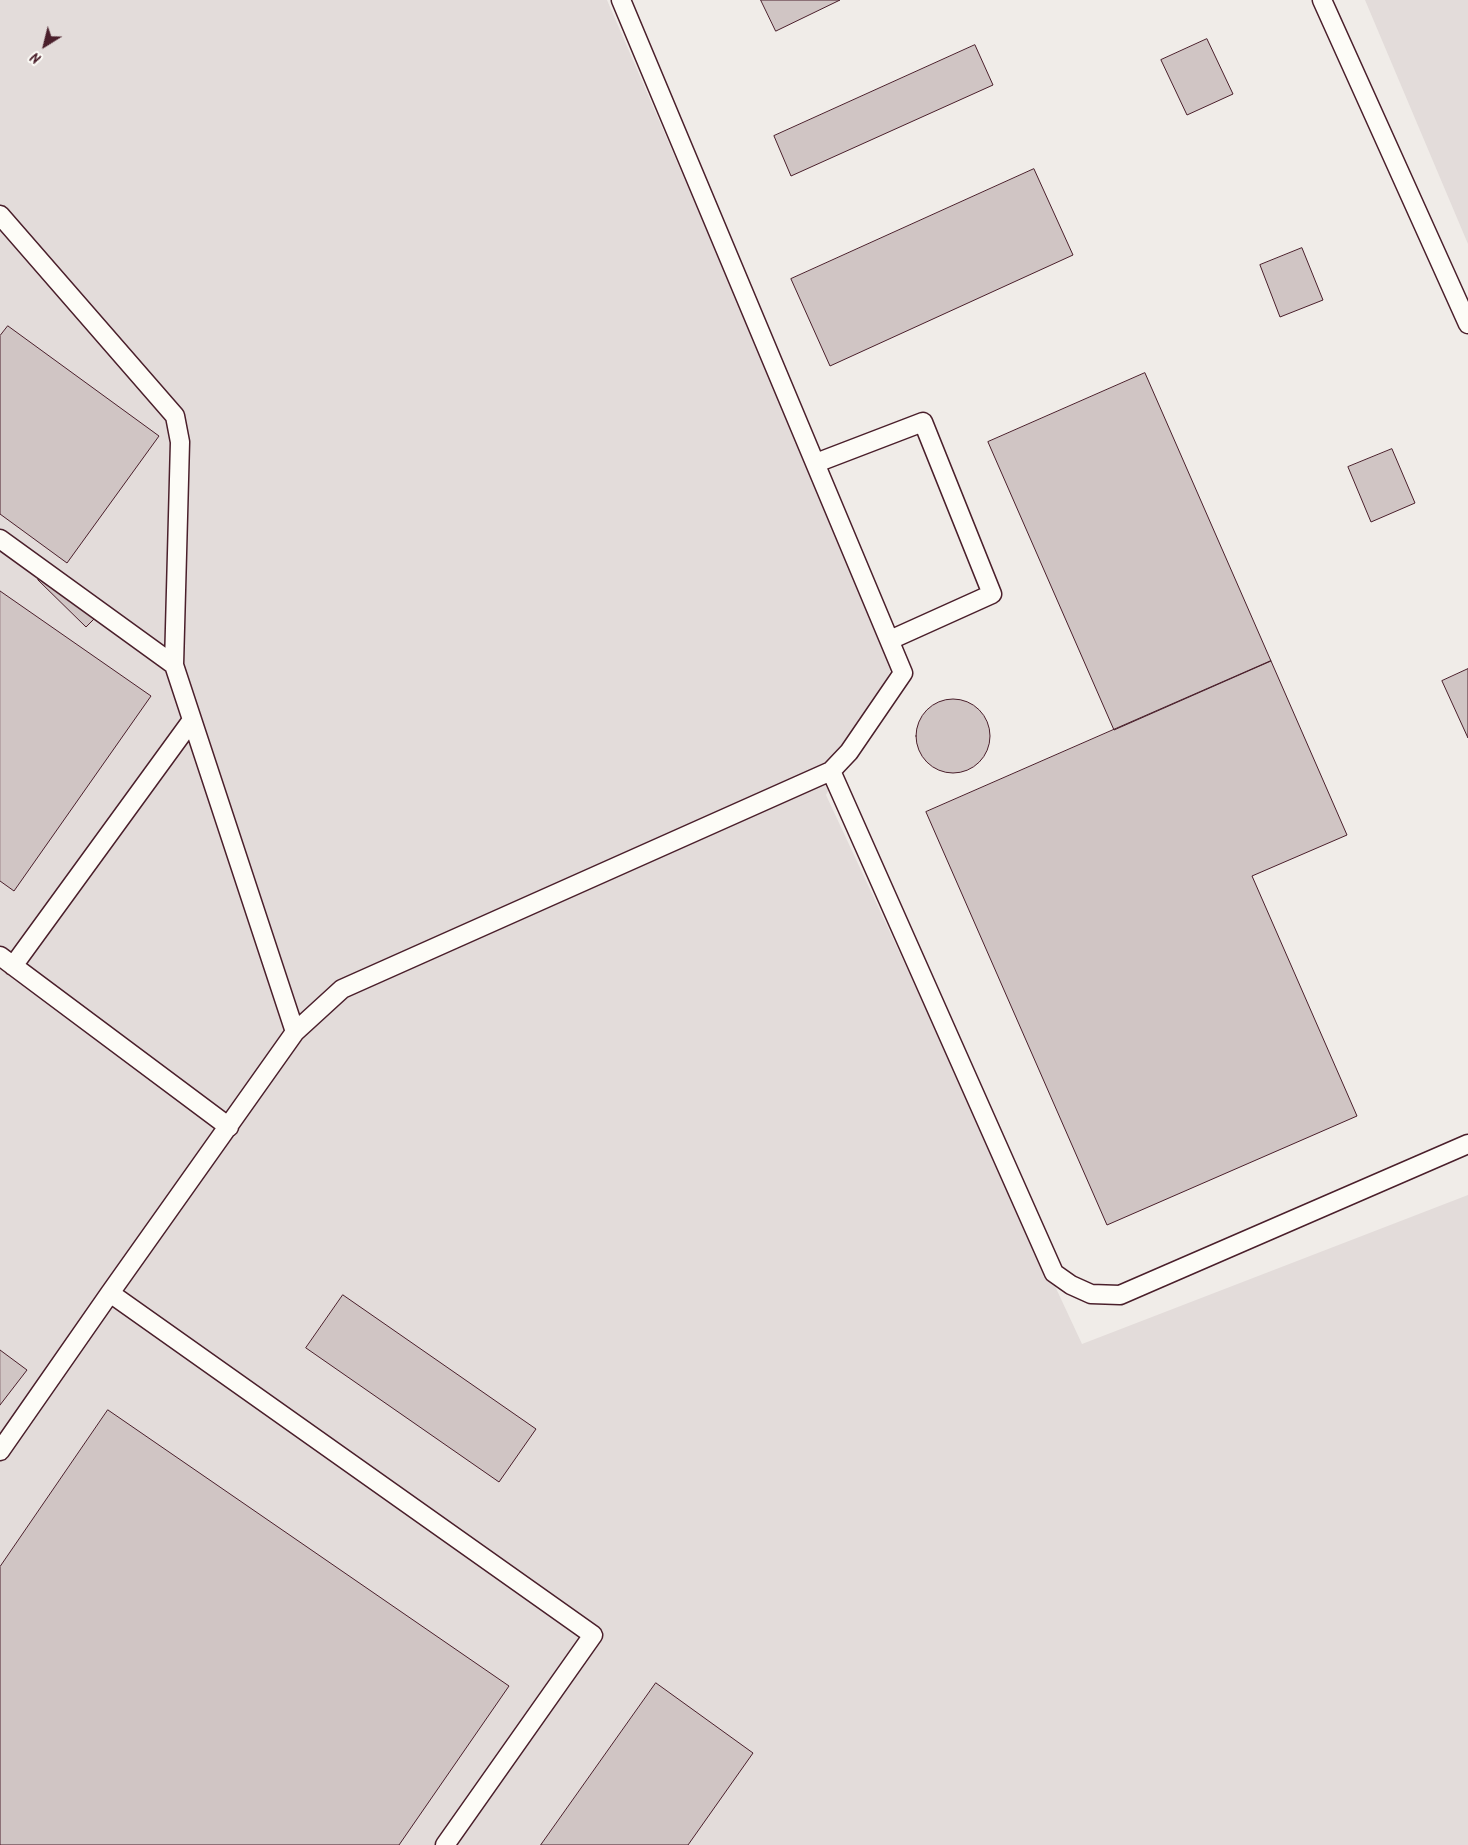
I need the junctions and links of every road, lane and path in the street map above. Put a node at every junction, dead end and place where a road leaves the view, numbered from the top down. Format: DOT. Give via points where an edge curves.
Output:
graph roads {
  1 [pos="621,0"];
  2 [pos="1322,0"];
  3 [pos="0,215"];
  4 [pos="1468,324"];
  5 [pos="816,463"];
  6 [pos="0,539"];
  7 [pos="890,640"];
  8 [pos="174,665"];
  9 [pos="192,720"];
  10 [pos="831,771"];
  11 [pos="6,961"];
  12 [pos="295,1032"];
  13 [pos="228,1128"];
  14 [pos="1468,1144"];
  15 [pos="110,1293"];
  16 [pos="0,1451"];
  17 [pos="445,1845"];
  1 -- 5 [label="lane"];
  2 -- 4 [label="lane"];
  3 -- 8 [label="lane" via="175,416 180,442"];
  5 -- 7 [label="lane"];
  5 -- 7 [label="lane" via="923,422 992,594"];
  6 -- 8 [label="lane"];
  7 -- 10 [label="lane" via="903,673 849,752"];
  8 -- 9 [label="lane"];
  9 -- 11 [label="lane"];
  9 -- 12 [label="lane"];
  10 -- 12 [label="lane" via="342,988"];
  10 -- 14 [label="lane" via="1054,1272 1071,1285 1091,1294 1120,1295"];
  11 -- 13 [label="lane"];
  12 -- 13 [label="lane"];
  13 -- 15 [label="lane"];
  15 -- 16 [label="lane"];
  15 -- 17 [label="lane" via="593,1635"];
}
